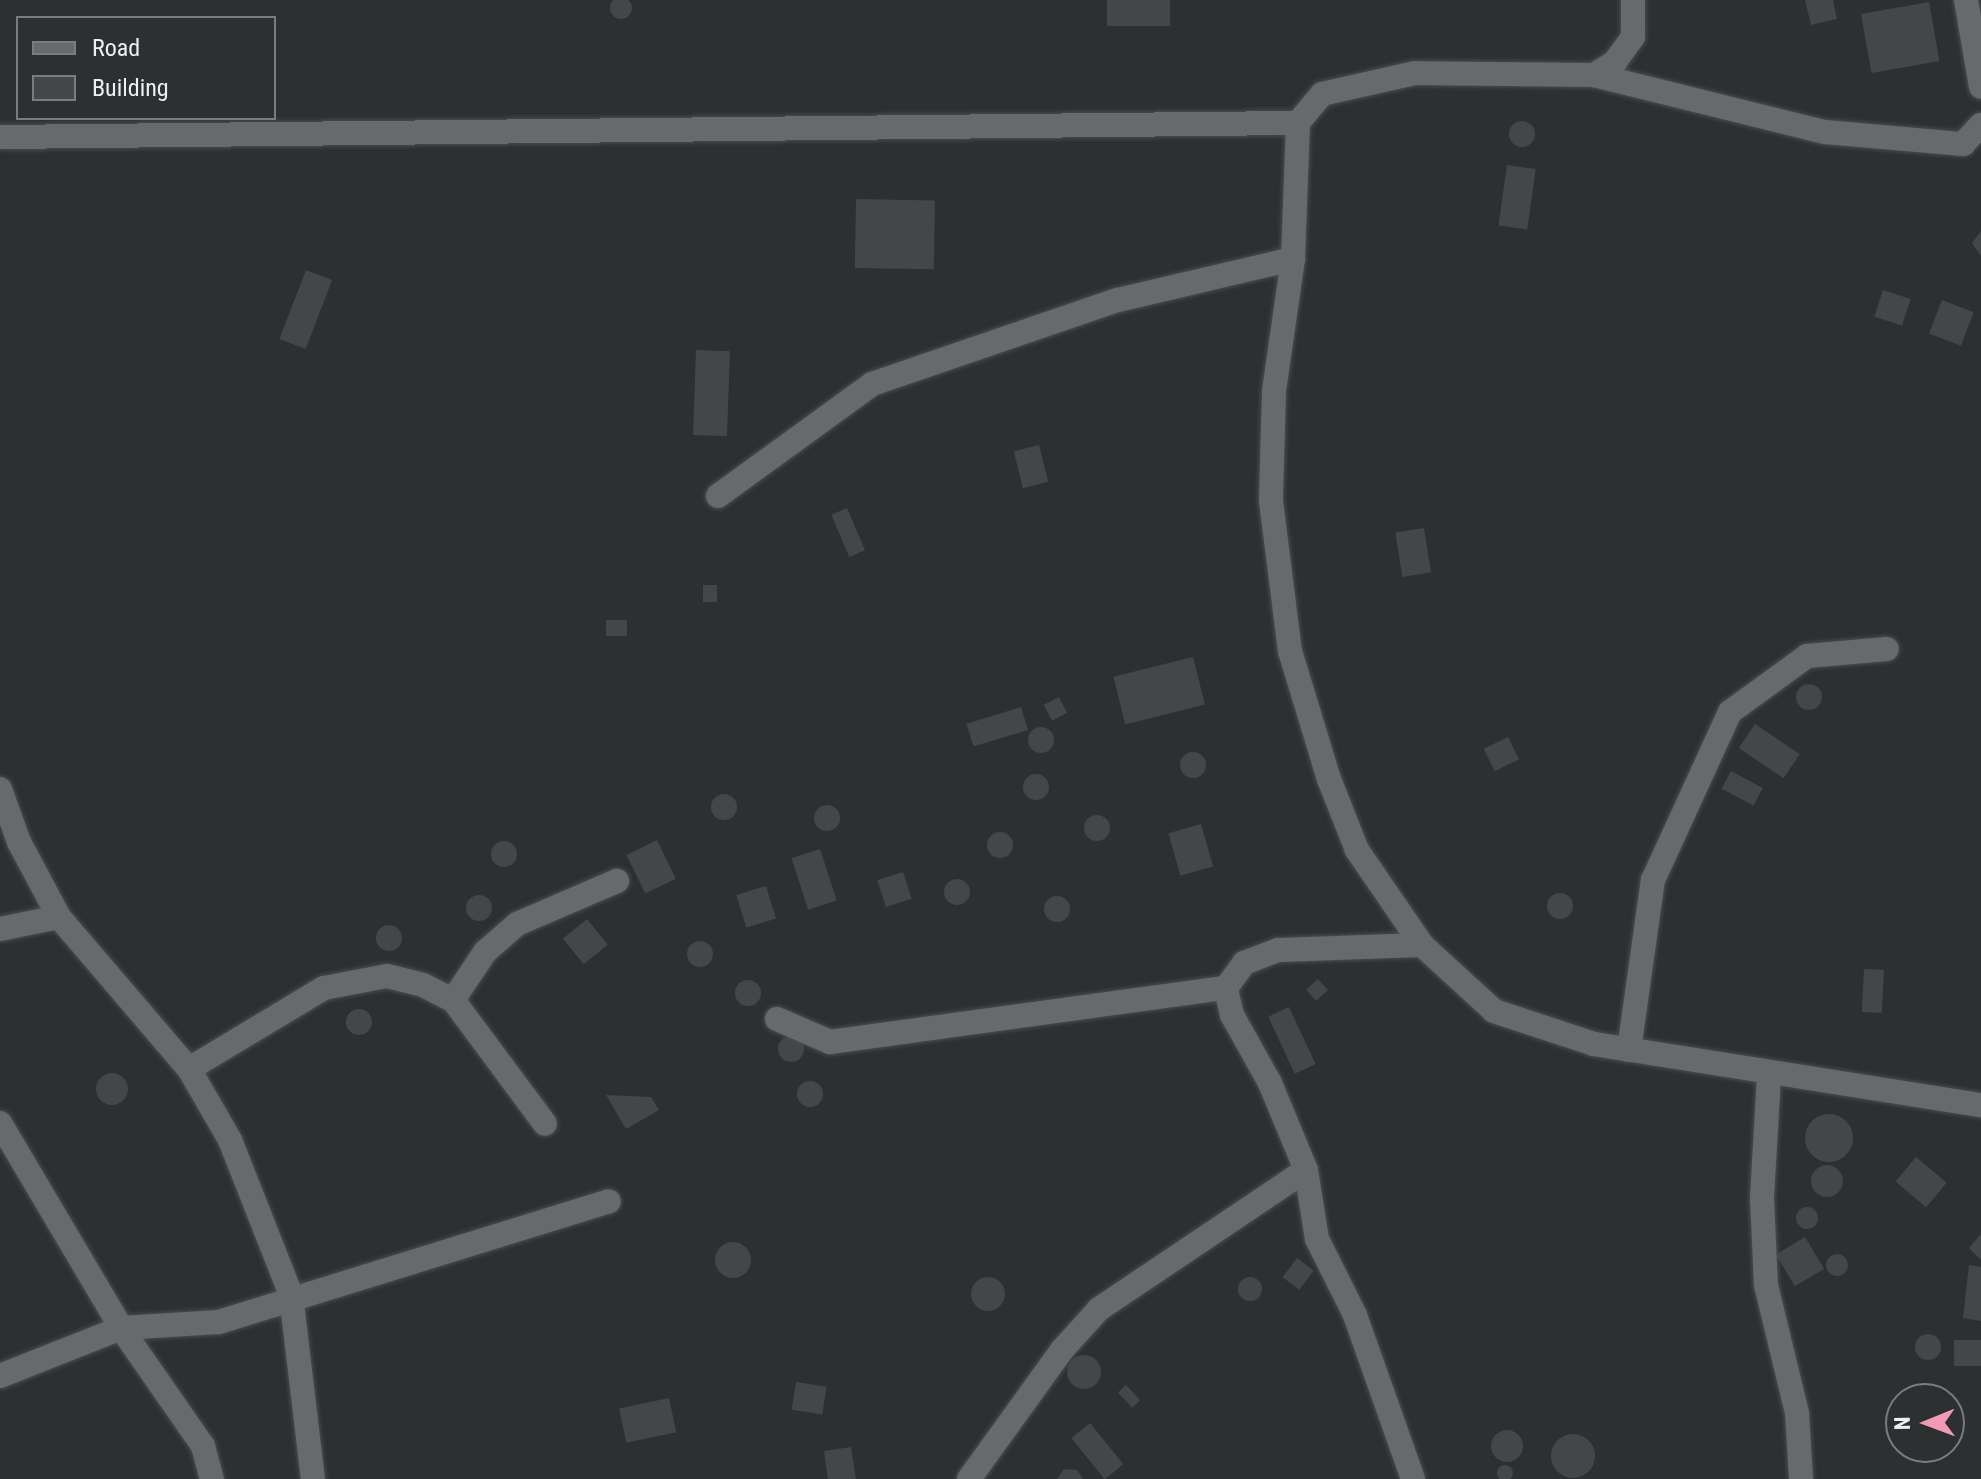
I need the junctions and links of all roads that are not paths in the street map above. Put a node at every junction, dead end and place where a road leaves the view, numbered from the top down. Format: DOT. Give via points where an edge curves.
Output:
graph roads {
  1 [pos="1633,0"];
  2 [pos="1966,0"];
  3 [pos="1594,75"];
  4 [pos="1981,87"];
  5 [pos="1298,123"];
  6 [pos="1981,125"];
  7 [pos="0,137"];
  8 [pos="1293,259"];
  9 [pos="718,496"];
  10 [pos="1887,649"];
  11 [pos="0,789"];
  12 [pos="617,881"];
  13 [pos="59,917"];
  14 [pos="0,929"];
  15 [pos="1422,945"];
  16 [pos="1226,988"];
  17 [pos="453,1000"];
  18 [pos="777,1019"];
  19 [pos="1629,1050"];
  20 [pos="189,1069"];
  21 [pos="1769,1076"];
  22 [pos="1981,1105"];
  23 [pos="0,1123"];
  24 [pos="545,1124"];
  25 [pos="1306,1170"];
  26 [pos="609,1201"];
  27 [pos="291,1295"];
  28 [pos="121,1328"];
  29 [pos="0,1376"];
  30 [pos="212,1479"];
  31 [pos="313,1479"];
  32 [pos="969,1479"];
  33 [pos="1413,1479"];
  34 [pos="1801,1479"];
  1 -- 3 [label="street" via="1633,37 1615,62"];
  2 -- 4 [label="street"];
  3 -- 5 [label="street" via="1415,73 1322,94"];
  3 -- 6 [label="street" via="1825,132 1963,144"];
  5 -- 7 [label="street"];
  5 -- 8 [label="street"];
  8 -- 9 [label="street" via="1118,300 872,384"];
  8 -- 15 [label="street" via="1274,391 1271,501 1290,651 1357,850"];
  10 -- 19 [label="street" via="1807,656 1730,712 1653,880"];
  11 -- 13 [label="street" via="19,842"];
  12 -- 17 [label="street" via="517,924 485,952"];
  13 -- 14 [label="street"];
  13 -- 20 [label="street"];
  15 -- 16 [label="street" via="1278,950 1244,963"];
  15 -- 19 [label="street" via="1494,1011"];
  16 -- 18 [label="street" via="830,1042"];
  16 -- 25 [label="street" via="1232,1015 1270,1083"];
  17 -- 20 [label="street" via="387,976 351,980 324,988"];
  17 -- 24 [label="street"];
  19 -- 21 [label="street"];
  20 -- 27 [label="street" via="230,1140"];
  21 -- 22 [label="street"];
  21 -- 34 [label="street" via="1762,1198 1766,1285 1797,1413"];
  23 -- 28 [label="street"];
  25 -- 32 [label="street" via="1099,1309 1062,1350"];
  25 -- 33 [label="street" via="1317,1239 1355,1315"];
  26 -- 27 [label="street"];
  27 -- 28 [label="street" via="219,1322"];
  27 -- 31 [label="street"];
  28 -- 29 [label="street"];
  28 -- 30 [label="street" via="203,1446"];
}
